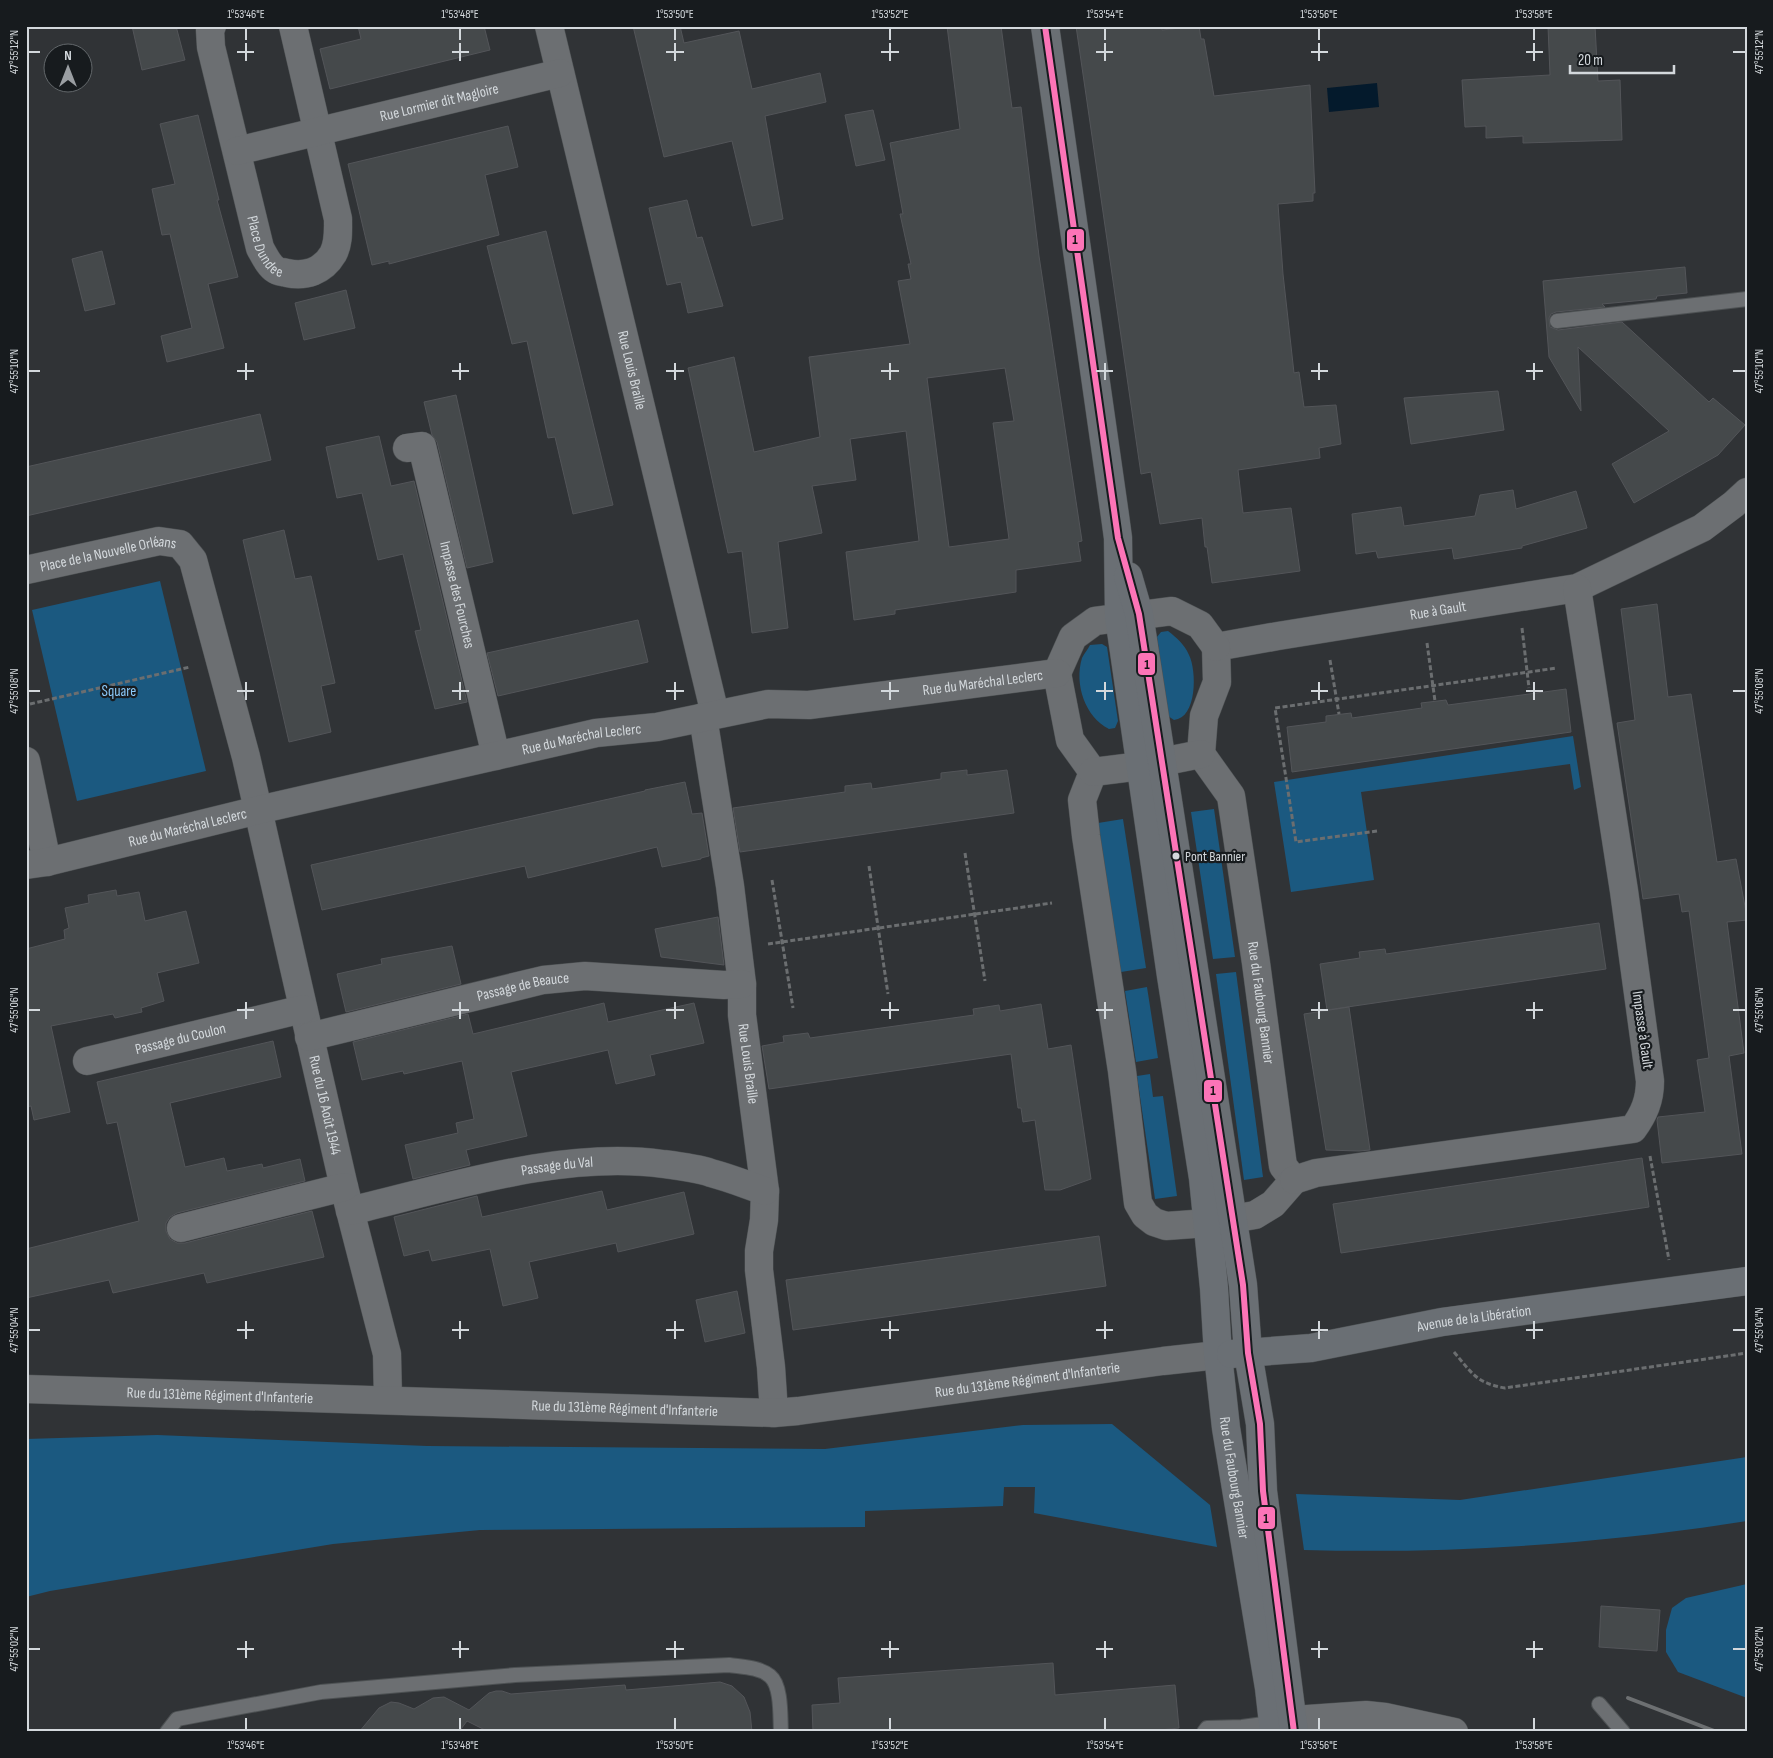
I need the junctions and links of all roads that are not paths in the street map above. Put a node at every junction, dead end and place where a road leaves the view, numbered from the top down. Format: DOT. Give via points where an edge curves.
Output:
graph roads {
  1 [pos="212,26"];
  2 [pos="293,26"];
  3 [pos="548,26"];
  4 [pos="1045,26"];
  5 [pos="560,73"];
  6 [pos="317,131"];
  7 [pos="237,152"];
  8 [pos="1747,299"];
  9 [pos="1556,321"];
  10 [pos="407,448"];
  11 [pos="1747,492"];
  12 [pos="26,570"];
  13 [pos="1577,588"];
  14 [pos="1129,616"];
  15 [pos="1216,647"];
  16 [pos="1057,672"];
  17 [pos="709,716"];
  18 [pos="1201,754"];
  19 [pos="496,756"];
  20 [pos="26,761"];
  21 [pos="1151,764"];
  22 [pos="1093,772"];
  23 [pos="258,810"];
  24 [pos="37,863"];
  25 [pos="742,984"];
  26 [pos="303,1009"];
  27 [pos="309,1036"];
  28 [pos="87,1061"];
  29 [pos="1294,1180"];
  30 [pos="765,1191"];
  31 [pos="347,1199"];
  32 [pos="1220,1221"];
  33 [pos="181,1228"];
  34 [pos="1742,1281"];
  35 [pos="1248,1353"];
  36 [pos="1218,1355"];
  37 [pos="26,1389"];
  38 [pos="388,1400"];
  39 [pos="774,1413"];
  40 [pos="1250,1492"];
  41 [pos="1599,1704"];
  42 [pos="1284,1726"];
  43 [pos="167,1732"];
  44 [pos="781,1732"];
  45 [pos="1204,1732"];
  46 [pos="1454,1732"];
  47 [pos="1622,1732"];
  1 -- 7 [label="street, Place Dundee" via="211,47"];
  2 -- 6 [label="street, Place Dundee"];
  3 -- 5 [label="street, Rue Louis Braille"];
  4 -- 14 [label="main road, Rue du Faubourg Bannier"];
  5 -- 6 [label="street, Rue Lormier dit Magloire"];
  5 -- 17 [label="street, Rue Louis Braille"];
  6 -- 7 [label="street"];
  6 -- 7 [label="street, Place Dundee" via="338,219 338,237 334,253 324,266 309,274 275,270 265,258"];
  8 -- 9 [label="lane"];
  10 -- 19 [label="street, Impasse des Fourches" via="422,446"];
  11 -- 13 [label="street, Rue à Gault" via="1702,528"];
  12 -- 23 [label="street, Place de la Nouvelle Orléans" via="159,541 180,544 193,560"];
  13 -- 15 [label="street, Rue à Gault"];
  13 -- 29 [label="street, Impasse à Gault" via="1650,1081 1650,1096 1643,1116 1634,1128 1316,1173"];
  14 -- 15 [label="street" via="1172,611 1200,625"];
  14 -- 16 [label="street, Rue du Maréchal Leclerc" via="1094,621 1072,637"];
  14 -- 21 [label="main road, Rue du Faubourg Bannier"];
  15 -- 18 [label="street" via="1217,682 1204,716"];
  16 -- 17 [label="street, Rue du Maréchal Leclerc" via="809,705 768,704"];
  16 -- 22 [label="street" via="1070,740"];
  17 -- 19 [label="street, Rue du Maréchal Leclerc" via="657,727 596,733"];
  17 -- 25 [label="street, Rue Louis Braille"];
  18 -- 21 [label="street"];
  18 -- 29 [label="street, Rue du Faubourg Bannier" via="1231,796 1283,1166"];
  19 -- 23 [label="street, Rue du Maréchal Leclerc"];
  20 -- 24 [label="street"];
  21 -- 22 [label="street"];
  21 -- 32 [label="main road, Rue du Faubourg Bannier" via="1172,982 1203,1178"];
  22 -- 32 [label="street" via="1082,800 1138,1203 1145,1215 1166,1226"];
  23 -- 24 [label="street, Rue du Maréchal Leclerc"];
  23 -- 26 [label="street, Rue du 16 Août 1944"];
  25 -- 27 [label="street, Passage de Beauce" via="585,976 543,980"];
  25 -- 30 [label="street, Rue Louis Braille" via="742,1015"];
  26 -- 27 [label="street, Rue du 16 Août 1944"];
  26 -- 28 [label="street, Passage du Coulon"];
  27 -- 31 [label="street, Rue du 16 Août 1944"];
  29 -- 32 [label="street" via="1273,1204 1255,1215"];
  30 -- 31 [label="street, Passage du Val" via="710,1172 662,1164 612,1161 550,1165 476,1181"];
  30 -- 39 [label="street, Rue Louis Braille" via="759,1270"];
  31 -- 33 [label="street, Passage du Val"];
  31 -- 38 [label="street, Rue du 16 Août 1944" via="387,1354"];
  32 -- 35 [label="main road, Rue du Faubourg Bannier" via="1243,1285"];
  32 -- 36 [label="main road, Rue du Faubourg Bannier"];
  34 -- 35 [label="main road, Avenue de la Libération" via="1442,1322 1311,1348"];
  35 -- 36 [label="main road, Avenue de la Libération"];
  35 -- 40 [label="main road, Rue du Faubourg Bannier" via="1260,1424"];
  36 -- 39 [label="street, Rue du 131ème Régiment d'Infanterie"];
  36 -- 40 [label="main road, Rue du Faubourg Bannier" via="1226,1428"];
  37 -- 38 [label="street, Rue du 131ème Régiment d'Infanterie"];
  38 -- 39 [label="street, Rue du 131ème Régiment d'Infanterie"];
  40 -- 42 [label="main road, Rue du Faubourg Bannier"];
  41 -- 47 [label="lane"];
  42 -- 45 [label="lane" via="1207,1728"];
  42 -- 46 [label="street" via="1366,1715"];
  43 -- 44 [label="lane" via="177,1719 321,1692 515,1676 729,1665 755,1669 770,1676 778,1688"];
}
